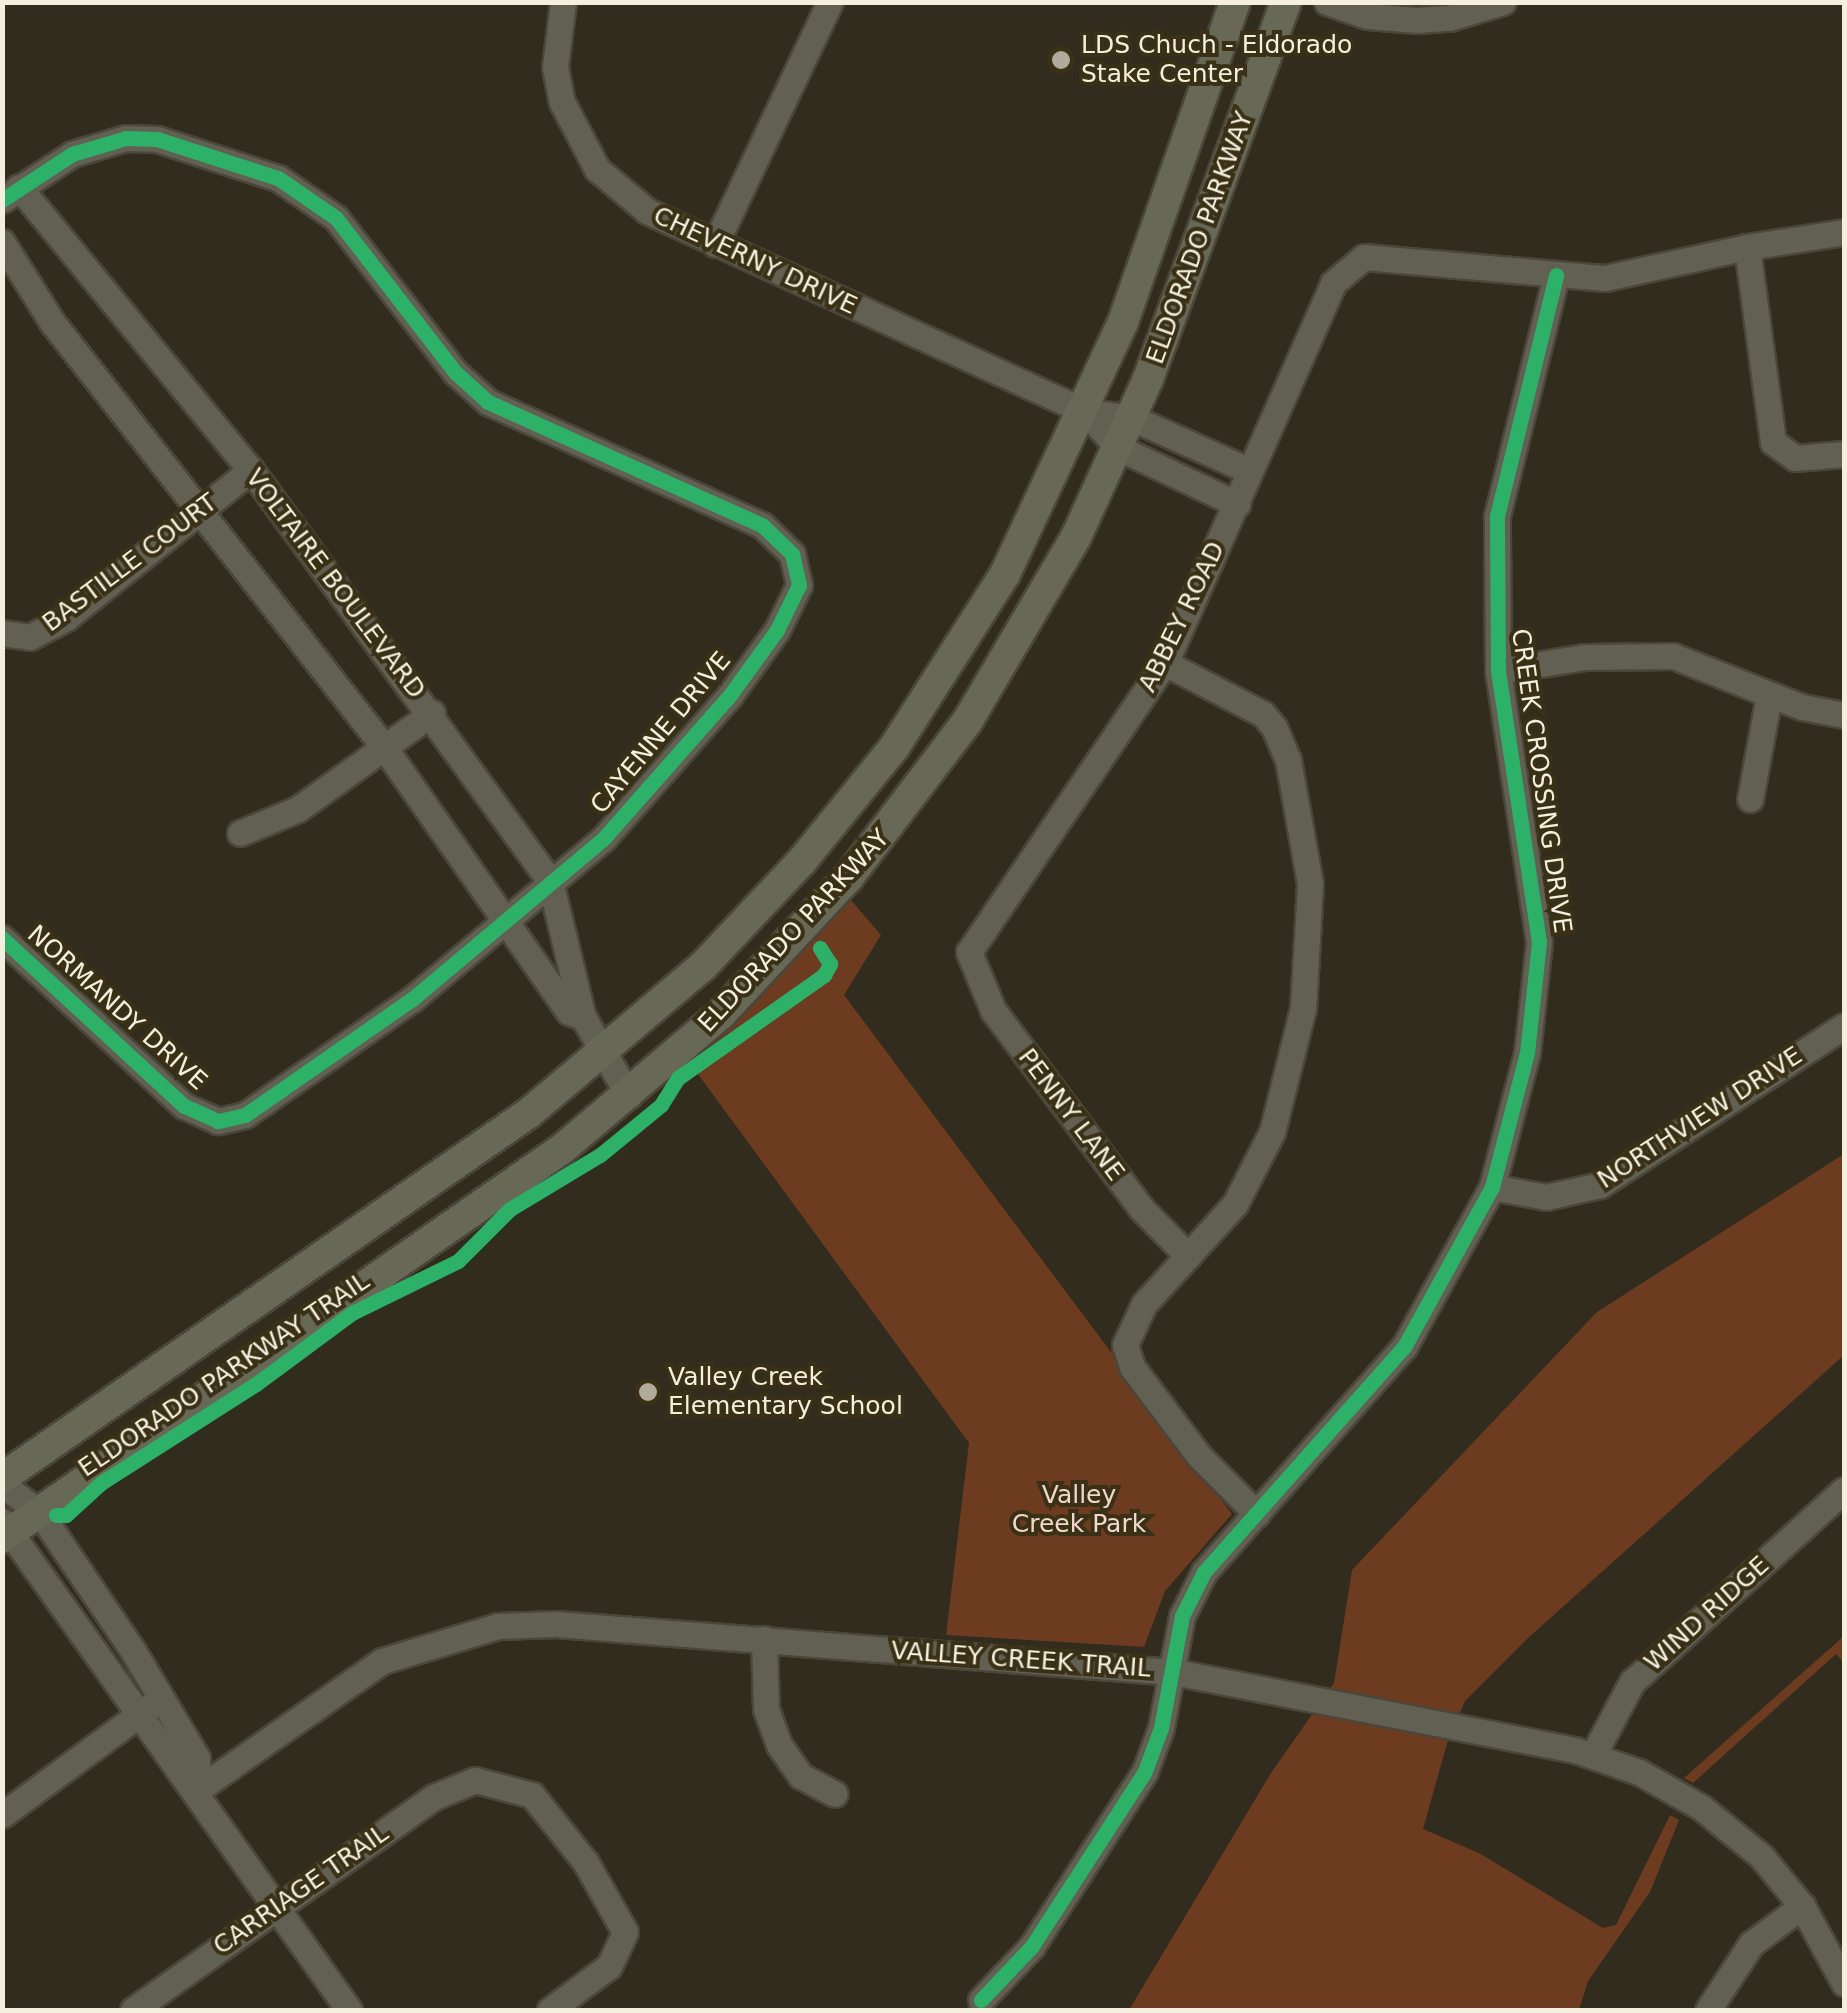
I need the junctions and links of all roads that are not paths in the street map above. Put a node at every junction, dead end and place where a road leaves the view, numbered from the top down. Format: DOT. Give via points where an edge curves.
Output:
graph roads {
  1 [pos="563,2"];
  2 [pos="830,2"];
  3 [pos="1235,2"];
  4 [pos="1286,2"];
  5 [pos="1327,2"];
  6 [pos="1503,2"];
  7 [pos="1448,10"];
  8 [pos="11,194"];
  9 [pos="1844,232"];
  10 [pos="2,242"];
  11 [pos="716,244"];
  12 [pos="1747,247"];
  13 [pos="1556,275"];
  14 [pos="1084,410"];
  15 [pos="1132,418"];
  16 [pos="1119,448"];
  17 [pos="1844,454"];
  18 [pos="250,470"];
  19 [pos="1250,471"];
  20 [pos="1237,504"];
  21 [pos="202,508"];
  22 [pos="2,633"];
  23 [pos="1165,663"];
  24 [pos="1498,672"];
  25 [pos="1769,694"];
  26 [pos="432,712"];
  27 [pos="1844,715"];
  28 [pos="384,747"];
  29 [pos="1750,799"];
  30 [pos="240,833"];
  31 [pos="550,881"];
  32 [pos="506,918"];
  33 [pos="2,938"];
  34 [pos="971,962"];
  35 [pos="583,1017"];
  36 [pos="1844,1026"];
  37 [pos="352,1040"];
  38 [pos="601,1055"];
  39 [pos="629,1096"];
  40 [pos="1492,1187"];
  41 [pos="1188,1256"];
  42 [pos="2,1481"];
  43 [pos="1844,1490"];
  44 [pos="40,1512"];
  45 [pos="1257,1514"];
  46 [pos="6,1530"];
  47 [pos="102,1604"];
  48 [pos="75,1622"];
  49 [pos="764,1638"];
  50 [pos="1174,1672"];
  51 [pos="160,1699"];
  52 [pos="138,1715"];
  53 [pos="1594,1755"];
  54 [pos="197,1790"];
  55 [pos="835,1794"];
  56 [pos="2,1815"];
  57 [pos="1802,1906"];
  58 [pos="276,1907"];
  59 [pos="1844,1983"];
  60 [pos="982,2000"];
  61 [pos="133,2010"];
  62 [pos="349,2010"];
  63 [pos="550,2010"];
  64 [pos="1708,2010"];
  1 -- 11 [label="street, CHEVERNY DRIVE" via="554,67 562,102 597,169 647,211"];
  2 -- 11 [label="street"];
  3 -- 14 [label="main road, ELDORADO PARKWAY" via="1122,322"];
  4 -- 15 [label="main road, ELDORADO PARKWAY"];
  5 -- 7 [label="street" via="1368,16"];
  6 -- 7 [label="street"];
  8 -- 18 [label="street, VOLTAIRE BOULEVARD"];
  8 -- 31 [label="street, CAYENNE DRIVE" via="93,144 140,137 278,178 336,218 473,390 508,414 762,525 792,554 799,585 777,630 730,694 604,838"];
  9 -- 12 [label="street"];
  10 -- 21 [label="street, VOLTAIRE BOULEVARD" via="52,322"];
  11 -- 14 [label="street, CHEVERNY DRIVE"];
  12 -- 13 [label="street" via="1627,276"];
  12 -- 17 [label="street" via="1773,442 1795,458"];
  13 -- 19 [label="street, ABBEY ROAD" via="1364,257 1333,283"];
  13 -- 24 [label="street, CREEK CROSSING DRIVE" via="1497,516"];
  14 -- 15 [label="street, CHEVERNY DRIVE"];
  14 -- 16 [label="street, CHEVERNY DRIVE"];
  14 -- 38 [label="main road, ELDORADO PARKWAY" via="1005,574 896,746 752,916"];
  15 -- 16 [label="main road, ELDORADO PARKWAY"];
  15 -- 19 [label="street, CHEVERNY DRIVE"];
  16 -- 20 [label="street, CHEVERNY DRIVE"];
  16 -- 39 [label="main road, ELDORADO PARKWAY" via="1030,621 896,820 759,975"];
  18 -- 21 [label="street, BASTILLE COURT"];
  18 -- 26 [label="street, VOLTAIRE BOULEVARD"];
  19 -- 20 [label="street, ABBEY ROAD"];
  20 -- 23 [label="street, ABBEY ROAD"];
  21 -- 22 [label="street, BASTILLE COURT" via="45,632"];
  21 -- 28 [label="street, VOLTAIRE BOULEVARD"];
  23 -- 34 [label="street, ABBEY ROAD" via="976,939"];
  23 -- 41 [label="street" via="1252,707 1274,726 1288,760 1312,919 1303,1008 1272,1132 1235,1204"];
  24 -- 25 [label="street" via="1584,657 1674,656"];
  24 -- 40 [label="street, CREEK CROSSING DRIVE" via="1539,942 1528,1052"];
  25 -- 27 [label="street"];
  25 -- 29 [label="street"];
  26 -- 28 [label="street"];
  26 -- 31 [label="street, VOLTAIRE BOULEVARD"];
  28 -- 30 [label="street" via="298,809"];
  28 -- 32 [label="street, VOLTAIRE BOULEVARD"];
  31 -- 32 [label="street, CAYENNE DRIVE"];
  31 -- 35 [label="street, VOLTAIRE BOULEVARD"];
  32 -- 35 [label="street, VOLTAIRE BOULEVARD" via="569,1012"];
  32 -- 37 [label="street, CAYENNE DRIVE"];
  33 -- 37 [label="street, NORMANDY DRIVE" via="157,1084 205,1118 244,1115"];
  34 -- 41 [label="street, PENNY LANE" via="979,988 1038,1072 1141,1208"];
  35 -- 38 [label="street, VOLTAIRE BOULEVARD"];
  36 -- 40 [label="street, NORTHVIEW DRIVE" via="1600,1185 1546,1197"];
  38 -- 39 [label="street, VOLTAIRE BOULEVARD"];
  38 -- 42 [label="main road, ELDORADO PARKWAY" via="464,1161"];
  39 -- 44 [label="main road, ELDORADO PARKWAY" via="511,1188"];
  40 -- 45 [label="street, CREEK CROSSING DRIVE" via="1404,1347"];
  41 -- 45 [label="street" via="1144,1304 1125,1345 1132,1368 1199,1456"];
  42 -- 44 [label="street"];
  43 -- 53 [label="street, WIND RIDGE" via="1632,1682"];
  44 -- 46 [label="main road, ELDORADO PARKWAY"];
  44 -- 47 [label="street"];
  45 -- 50 [label="street, CREEK CROSSING DRIVE" via="1190,1596"];
  46 -- 48 [label="street"];
  47 -- 48 [label="street"];
  47 -- 51 [label="street"];
  48 -- 52 [label="street"];
  49 -- 50 [label="street, VALLEY CREEK TRAIL"];
  49 -- 54 [label="street, VALLEY CREEK TRAIL" via="556,1624 456,1634 346,1682"];
  49 -- 55 [label="street" via="764,1690 779,1745 801,1776"];
  50 -- 53 [label="street, VALLEY CREEK TRAIL"];
  50 -- 60 [label="street, CREEK CROSSING DRIVE" via="1161,1728 1134,1791 1032,1946"];
  51 -- 52 [label="street"];
  51 -- 54 [label="street" via="197,1758"];
  52 -- 54 [label="street"];
  52 -- 56 [label="street"];
  53 -- 57 [label="street, VALLEY CREEK TRAIL" via="1660,1782 1712,1815 1762,1857"];
  54 -- 58 [label="street"];
  57 -- 59 [label="street, VALLEY CREEK TRAIL"];
  57 -- 64 [label="street" via="1752,1944"];
  58 -- 61 [label="street, CARRIAGE TRAIL"];
  58 -- 62 [label="street"];
  58 -- 63 [label="street, CARRIAGE TRAIL" via="434,1797 475,1780 532,1795 586,1863 625,1932 609,1966"];
}
